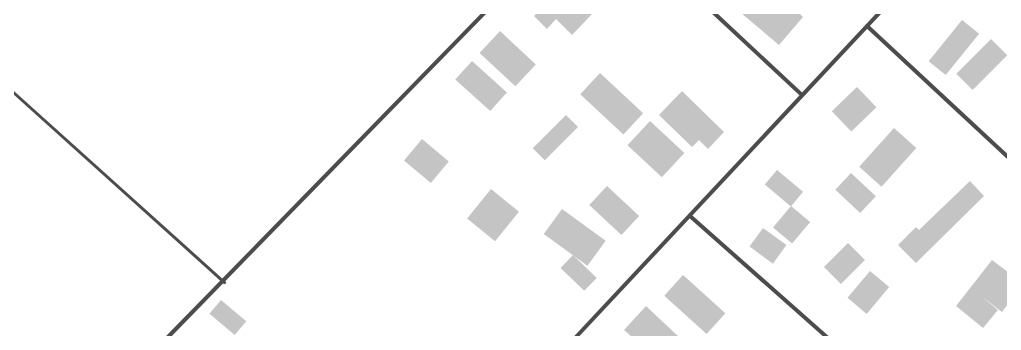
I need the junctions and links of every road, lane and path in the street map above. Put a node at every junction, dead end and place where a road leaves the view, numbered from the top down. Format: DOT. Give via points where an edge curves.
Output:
graph roads {
  1 [pos="484,13"];
  2 [pos="714,13"];
  3 [pos="879,13"];
  4 [pos="867,26"];
  5 [pos="13,92"];
  6 [pos="801,94"];
  7 [pos="1008,157"];
  8 [pos="690,216"];
  9 [pos="224,282"];
  10 [pos="168,337"];
  11 [pos="576,337"];
  12 [pos="827,337"];
  1 -- 9 [label="street"];
  2 -- 6 [label="street"];
  3 -- 4 [label="street"];
  4 -- 6 [label="street"];
  4 -- 7 [label="street"];
  5 -- 9 [label="lane"];
  6 -- 8 [label="street"];
  8 -- 11 [label="street"];
  8 -- 12 [label="street"];
  9 -- 10 [label="street"];
}
